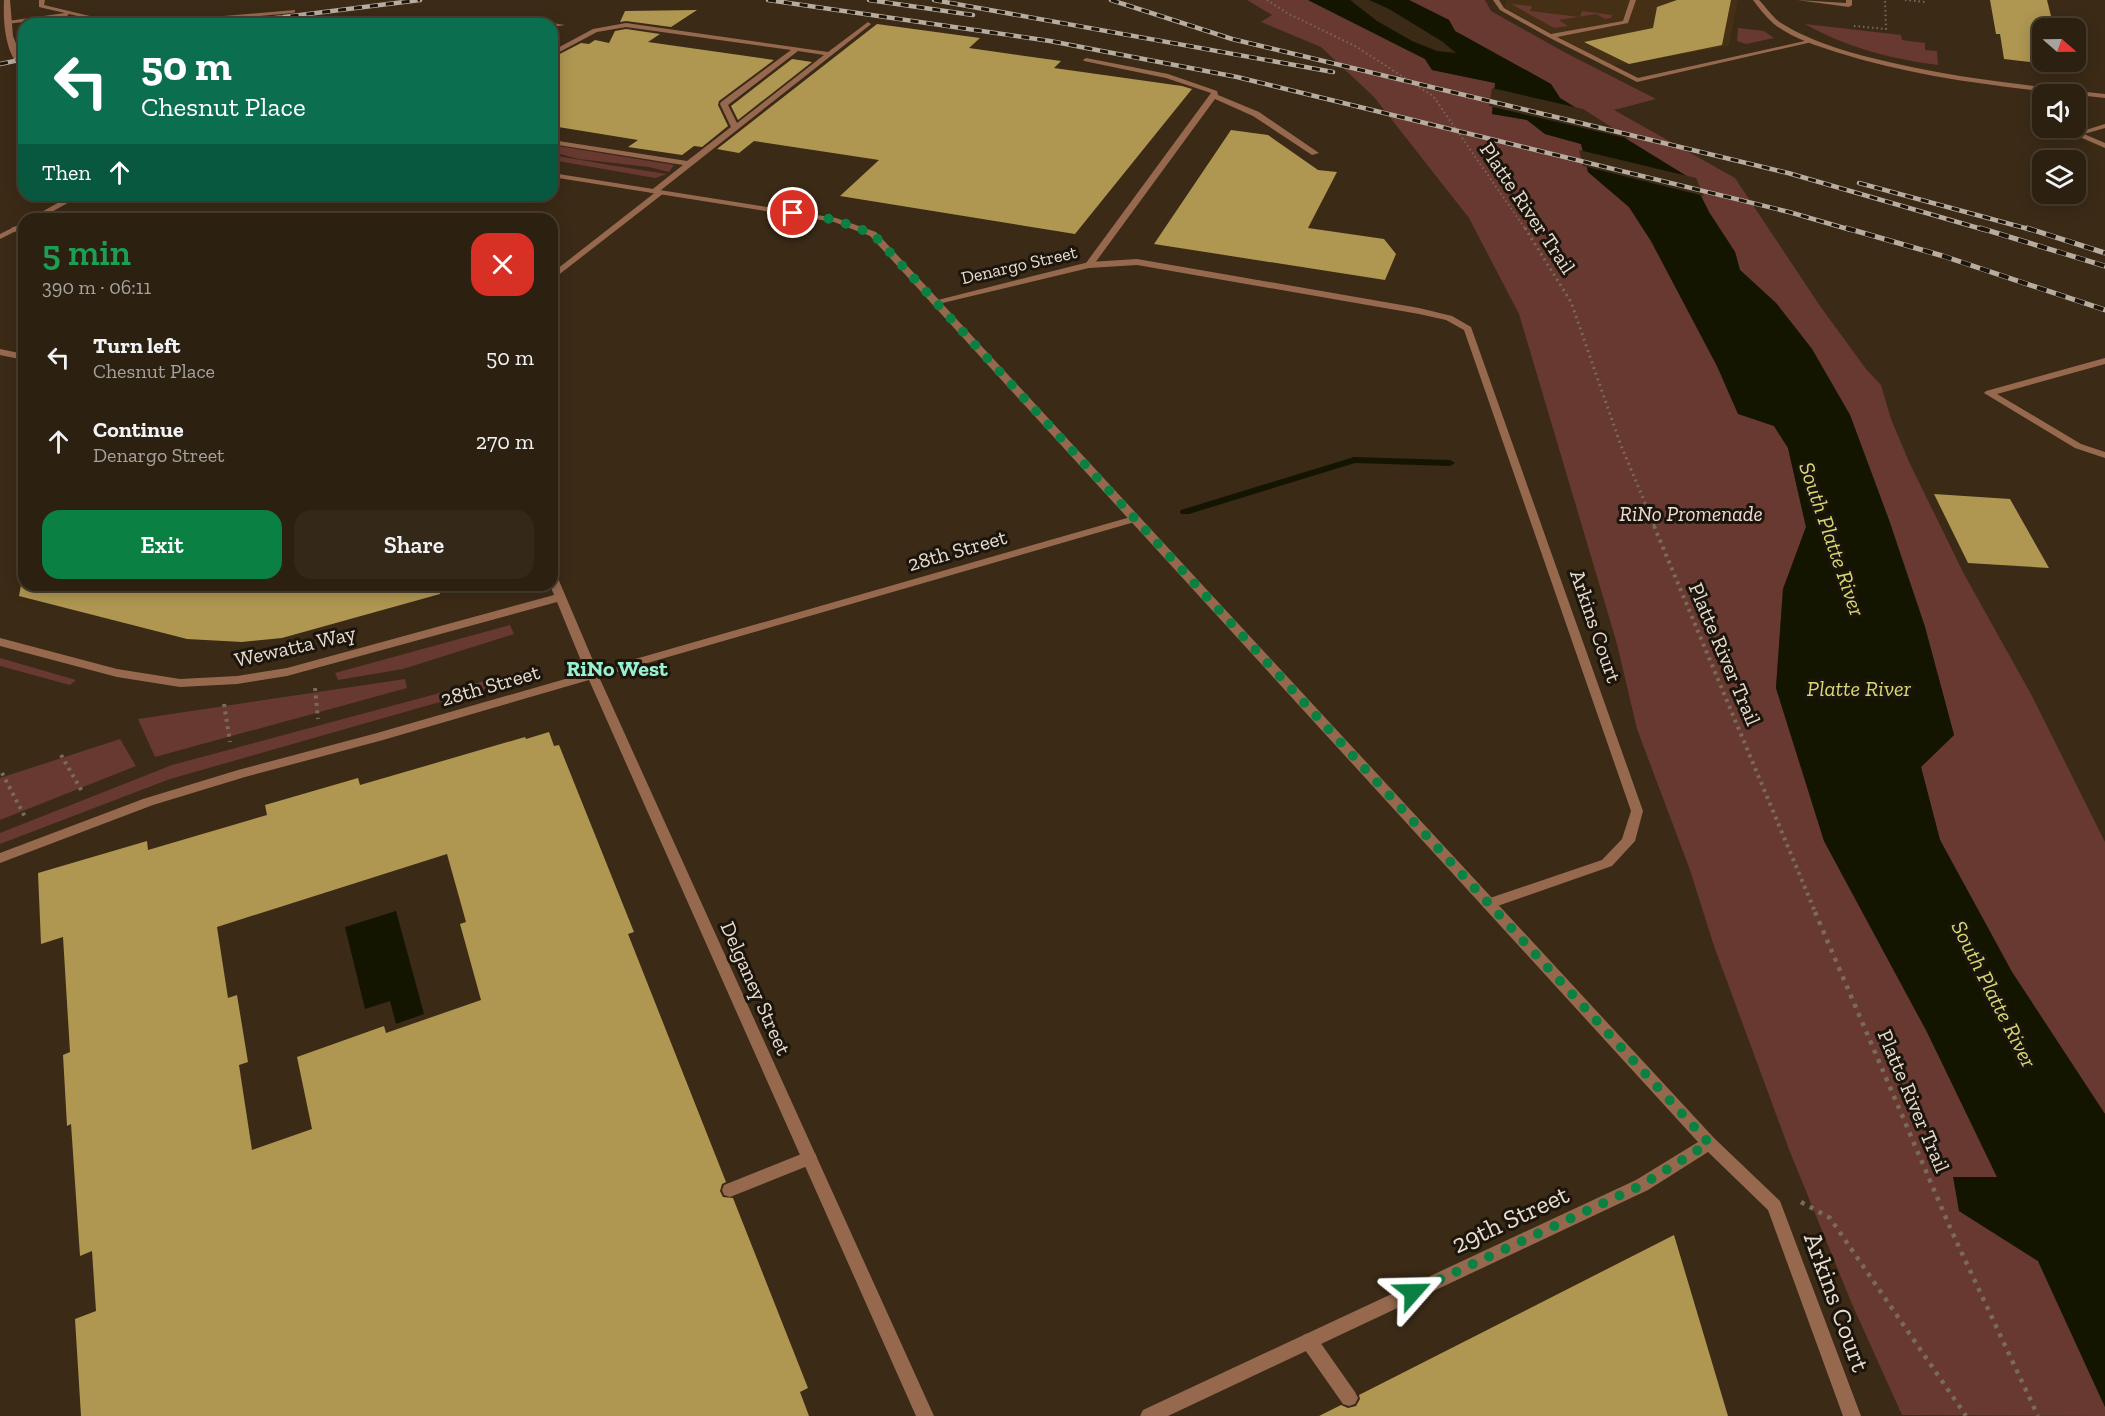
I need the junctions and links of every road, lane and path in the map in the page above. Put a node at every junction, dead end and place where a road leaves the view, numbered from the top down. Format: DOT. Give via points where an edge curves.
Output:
graph roads {
  1 [pos="7,0"];
  2 [pos="42,0"];
  3 [pos="1267,0"];
  4 [pos="1496,0"];
  5 [pos="1634,0"];
  6 [pos="1756,0"];
  7 [pos="1800,0"];
  8 [pos="1850,0"];
  9 [pos="1905,0"];
  10 [pos="1812,1"];
  11 [pos="1925,2"];
  12 [pos="293,11"];
  13 [pos="75,14"];
  14 [pos="5,17"];
  15 [pos="93,18"];
  16 [pos="218,18"];
  17 [pos="868,24"];
  18 [pos="558,25"];
  19 [pos="562,25"];
  20 [pos="1550,36"];
  21 [pos="1809,42"];
  22 [pos="797,49"];
  23 [pos="558,51"];
  24 [pos="830,54"];
  25 [pos="1086,60"];
  26 [pos="18,61"];
  27 [pos="1214,96"];
  28 [pos="2105,96"];
  29 [pos="2105,126"];
  30 [pos="735,127"];
  31 [pos="558,142"];
  32 [pos="2105,146"];
  33 [pos="1315,153"];
  34 [pos="689,164"];
  35 [pos="558,176"];
  36 [pos="656,192"];
  37 [pos="67,201"];
  38 [pos="44,213"];
  39 [pos="18,230"];
  40 [pos="0,237"];
  41 [pos="1089,265"];
  42 [pos="558,272"];
  43 [pos="934,302"];
  44 [pos="1419,311"];
  45 [pos="0,352"];
  46 [pos="18,356"];
  47 [pos="2105,361"];
  48 [pos="2105,455"];
  49 [pos="1134,519"];
  50 [pos="558,590"];
  51 [pos="561,597"];
  52 [pos="0,642"];
  53 [pos="592,676"];
  54 [pos="315,688"];
  55 [pos="224,701"];
  56 [pos="318,719"];
  57 [pos="230,742"];
  58 [pos="61,754"];
  59 [pos="2,773"];
  60 [pos="83,794"];
  61 [pos="25,817"];
  62 [pos="0,858"];
  63 [pos="1489,904"];
  64 [pos="1709,1143"];
  65 [pos="809,1158"];
  66 [pos="730,1190"];
  67 [pos="1774,1206"];
  68 [pos="1309,1341"];
  69 [pos="1349,1398"];
  70 [pos="925,1416"];
  71 [pos="1149,1416"];
  72 [pos="1852,1416"];
  73 [pos="1966,1416"];
  74 [pos="2038,1416"];
  1 -- 14 [label="street"];
  2 -- 13 [label="street" via="41,6"];
  3 -- 74 [label="path, Platte River Trail" via="1355,46 1432,96 1507,200 1571,302 1620,443 1812,905 1952,1232"];
  4 -- 20 [label="street" via="1502,9"];
  5 -- 20 [label="street" via="1626,22"];
  6 -- 21 [label="street" via="1777,23"];
  7 -- 10 [label="street"];
  8 -- 10 [label="street" via="1849,5"];
  9 -- 11 [label="path"];
  12 -- 16 [label="street"];
  13 -- 14 [label="street"];
  13 -- 15 [label="street"];
  14 -- 26 [label="street"];
  17 -- 24 [label="street"];
  18 -- 19 [label="street"];
  20 -- 21 [label="street" via="1637,80"];
  21 -- 28 [label="street" via="1885,65"];
  22 -- 23 [label="street" via="626,26 595,30"];
  22 -- 24 [label="street"];
  22 -- 30 [label="street" via="724,104"];
  24 -- 30 [label="street"];
  25 -- 27 [label="street" via="1162,74 1197,84 1215,92"];
  27 -- 33 [label="street" via="1256,114"];
  27 -- 41 [label="street"];
  29 -- 32 [label="street" via="2077,134"];
  30 -- 34 [label="street"];
  31 -- 34 [label="street"];
  34 -- 36 [label="street"];
  35 -- 36 [label="street"];
  36 -- 42 [label="street"];
  36 -- 43 [label="street" via="846,223 873,234"];
  37 -- 38 [label="street"];
  39 -- 40 [label="street"];
  41 -- 43 [label="street, Denargo Street"];
  41 -- 44 [label="street, Denargo Street" via="1137,262"];
  43 -- 49 [label="street"];
  44 -- 63 [label="street, Arkins Court" via="1449,318 1468,329 1638,811 1628,841 1607,863"];
  45 -- 46 [label="street"];
  47 -- 48 [label="street" via="1989,393 2078,446"];
  49 -- 53 [label="street, 28th Street"];
  49 -- 63 [label="street"];
  50 -- 51 [label="street, Delganey Street"];
  51 -- 52 [label="street, Wewatta Way" via="287,672 237,680 180,683 117,673"];
  51 -- 53 [label="street, Delganey Street"];
  53 -- 62 [label="street, 28th Street" via="158,798"];
  53 -- 65 [label="street, Delganey Street"];
  54 -- 56 [label="path"];
  55 -- 57 [label="path"];
  58 -- 60 [label="path"];
  59 -- 61 [label="path"];
  63 -- 64 [label="street"];
  64 -- 67 [label="street"];
  64 -- 68 [label="street, 29th Street" via="1642,1185"];
  65 -- 66 [label="street"];
  65 -- 70 [label="street, Delganey Street"];
  67 -- 72 [label="street, Arkins Court"];
  67 -- 73 [label="path" via="1803,1202 1830,1218"];
  68 -- 69 [label="street"];
  68 -- 71 [label="street, 29th Street"];
}
